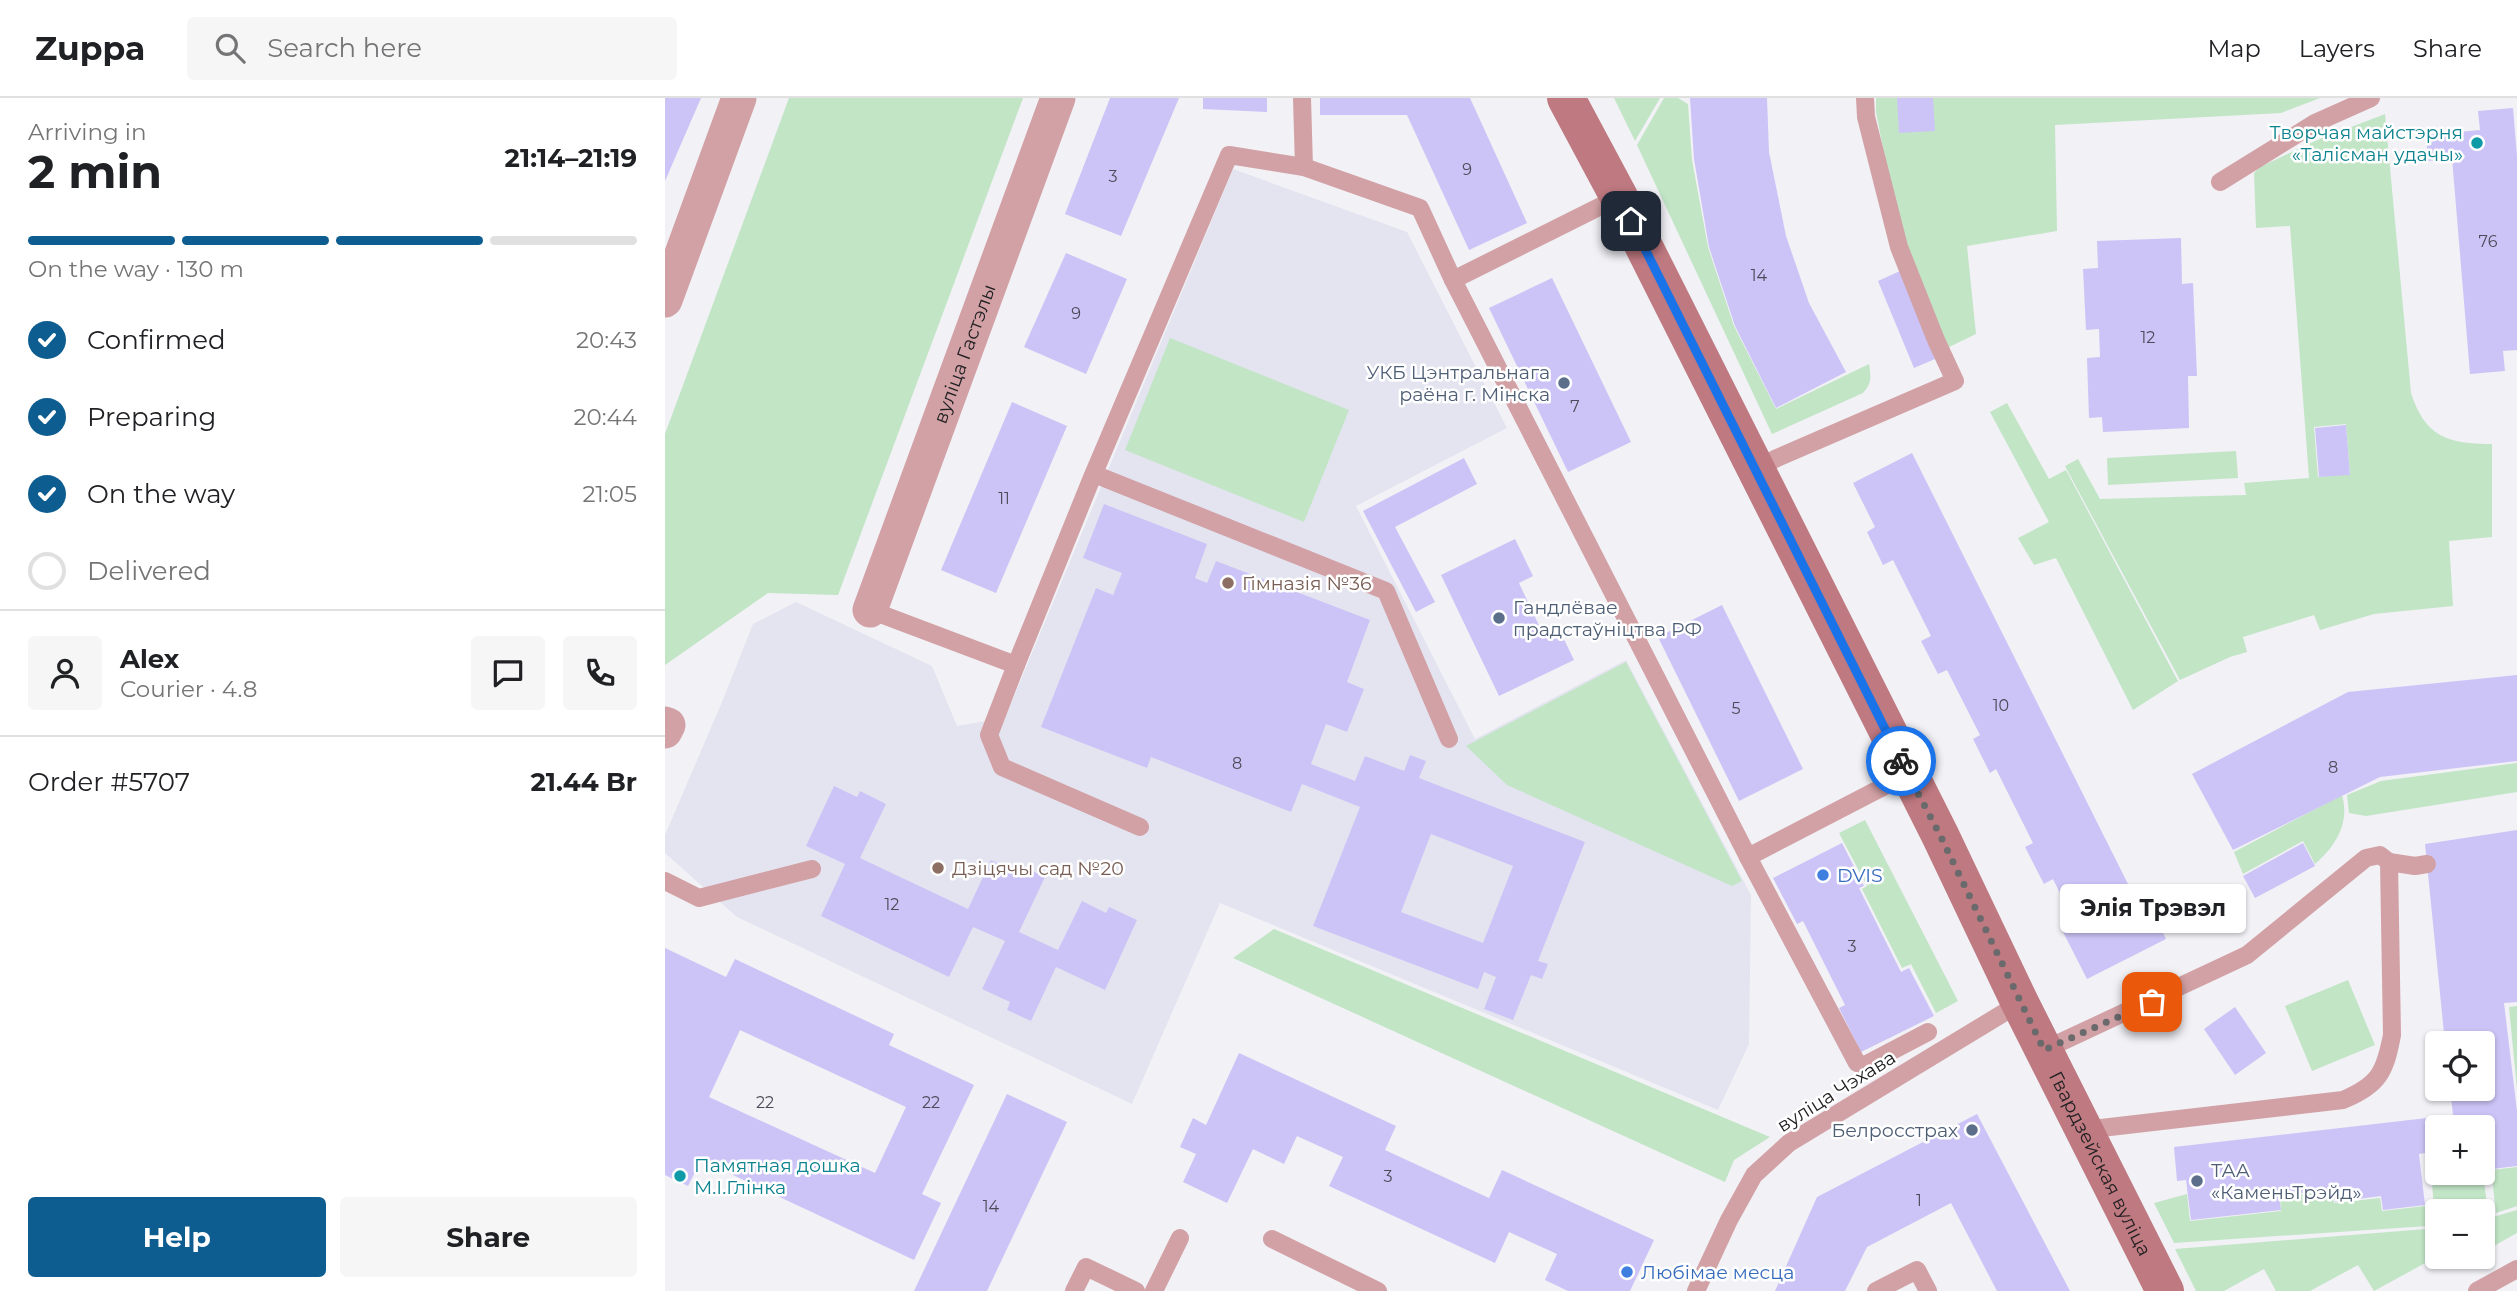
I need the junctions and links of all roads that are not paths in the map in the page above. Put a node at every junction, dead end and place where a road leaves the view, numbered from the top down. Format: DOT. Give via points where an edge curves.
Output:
graph roads {
  1 [pos="739,98"];
  2 [pos="1058,98"];
  3 [pos="1302,98"];
  4 [pos="1566,98"];
  5 [pos="1865,98"];
  6 [pos="2371,98"];
  7 [pos="1304,167"];
  8 [pos="2221,182"];
  9 [pos="1619,197"];
  10 [pos="1453,280"];
  11 [pos="665,300"];
  12 [pos="1756,469"];
  13 [pos="1094,474"];
  14 [pos="870,610"];
  15 [pos="1016,665"];
  16 [pos="665,724"];
  17 [pos="665,731"];
  18 [pos="1450,738"];
  19 [pos="1907,774"];
  20 [pos="1140,827"];
  21 [pos="1748,856"];
  22 [pos="2389,862"];
  23 [pos="2427,864"];
  24 [pos="812,869"];
  25 [pos="665,881"];
  26 [pos="2020,1003"];
  27 [pos="1928,1032"];
  28 [pos="2044,1050"];
  29 [pos="2084,1130"];
  30 [pos="1180,1238"];
  31 [pos="1272,1238"];
  32 [pos="2517,1269"];
  33 [pos="1074,1291"];
  34 [pos="1136,1291"];
  35 [pos="1154,1291"];
  36 [pos="1378,1291"];
  37 [pos="1696,1291"];
  38 [pos="1876,1291"];
  39 [pos="1928,1291"];
  40 [pos="2165,1291"];
  41 [pos="2477,1291"];
  1 -- 11 [label="street"];
  2 -- 14 [label="street, вуліца Гастэлы"];
  3 -- 7 [label="lane"];
  4 -- 9 [label="street, Гвардзейская вуліца"];
  5 -- 12 [label="lane" via="1899,247 1955,381"];
  6 -- 8 [label="lane" via="2315,123"];
  7 -- 10 [label="lane" via="1420,208"];
  7 -- 13 [label="lane" via="1229,155"];
  9 -- 10 [label="lane"];
  9 -- 12 [label="street, Гвардзейская вуліца"];
  10 -- 21 [label="lane"];
  12 -- 19 [label="street, Гвардзейская вуліца"];
  13 -- 15 [label="lane"];
  13 -- 18 [label="lane" via="1386,591"];
  14 -- 15 [label="lane"];
  15 -- 20 [label="lane" via="989,735 1002,767"];
  16 -- 17 [label="street"];
  19 -- 21 [label="lane"];
  19 -- 26 [label="street, Гвардзейская вуліца"];
  21 -- 27 [label="lane" via="1857,1063 1865,1065"];
  22 -- 23 [label="lane"];
  22 -- 28 [label="lane" via="2380,855 2366,858 2247,955"];
  22 -- 29 [label="lane" via="2392,1035 2387,1062 2367,1090 2343,1100"];
  24 -- 25 [label="lane" via="699,898"];
  26 -- 28 [label="street, Гвардзейская вуліца"];
  26 -- 37 [label="lane, вуліца Чэхава" via="1789,1143 1754,1175"];
  28 -- 29 [label="street, Гвардзейская вуліца"];
  29 -- 40 [label="street, Гвардзейская вуліца"];
  30 -- 35 [label="lane"];
  31 -- 36 [label="lane"];
  32 -- 41 [label="lane"];
  33 -- 34 [label="lane" via="1086,1267"];
  38 -- 39 [label="lane" via="1917,1270"];
}
